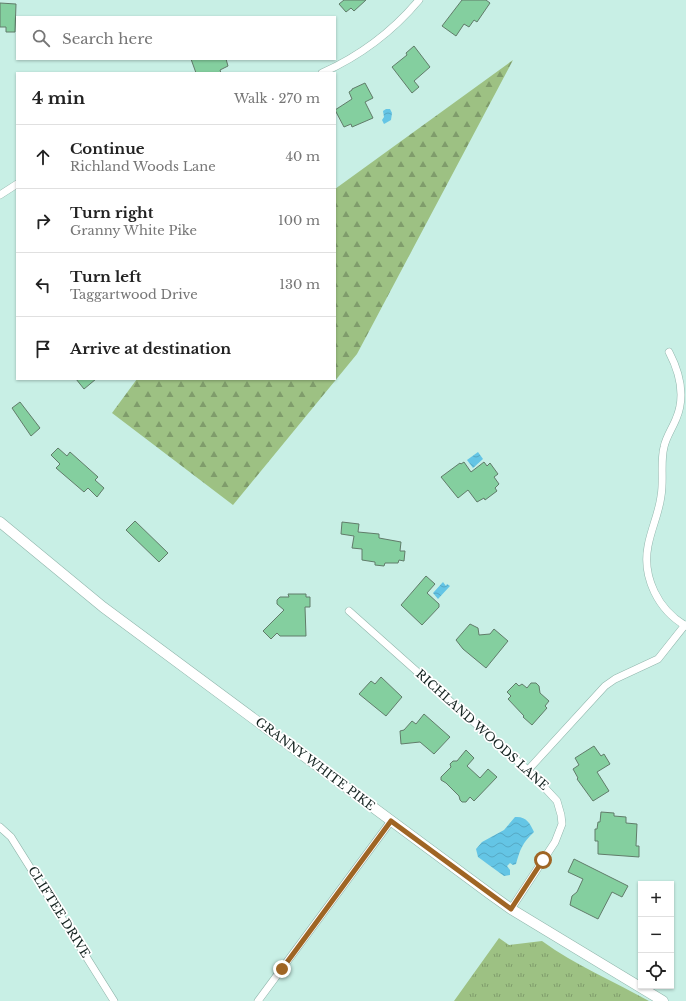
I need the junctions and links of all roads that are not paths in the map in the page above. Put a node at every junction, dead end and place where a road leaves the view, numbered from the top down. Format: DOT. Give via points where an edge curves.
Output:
graph roads {
  1 [pos="419,0"];
  2 [pos="324,72"];
  3 [pos="16,185"];
  4 [pos="0,195"];
  5 [pos="669,352"];
  6 [pos="683,379"];
  7 [pos="683,403"];
  8 [pos="0,522"];
  9 [pos="350,611"];
  10 [pos="686,626"];
  11 [pos="528,770"];
  12 [pos="391,821"];
  13 [pos="0,827"];
  14 [pos="511,909"];
  15 [pos="114,1001"];
  16 [pos="258,1001"];
  17 [pos="663,1001"];
  1 -- 2 [label="street" via="399,22 376,41 352,58"];
  3 -- 4 [label="street"];
  5 -- 6 [label="street"];
  6 -- 7 [label="street"];
  7 -- 10 [label="street" via="664,446 661,497 647,558 649,577 658,598 670,613"];
  8 -- 12 [label="main road, GRANNY WHITE PIKE" via="103,607"];
  9 -- 11 [label="street, RICHLAND WOODS LANE"];
  10 -- 11 [label="street" via="658,659 614,679 605,686"];
  11 -- 14 [label="street, RICHLAND WOODS LANE" via="555,797 561,810 562,824 555,842"];
  12 -- 14 [label="main road, GRANNY WHITE PIKE"];
  12 -- 16 [label="street"];
  13 -- 15 [label="street, CLIFTEE DRIVE" via="11,837"];
  14 -- 17 [label="main road, GRANNY WHITE PIKE"];
}
